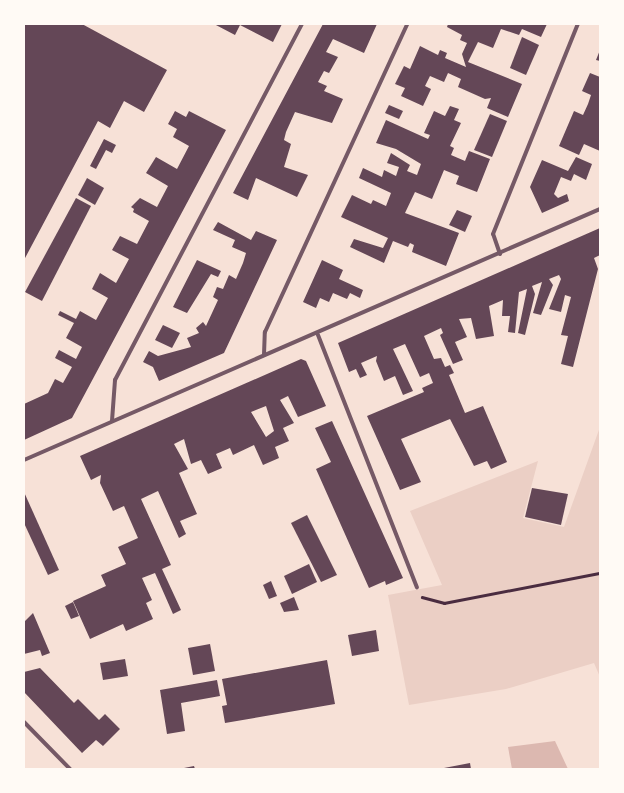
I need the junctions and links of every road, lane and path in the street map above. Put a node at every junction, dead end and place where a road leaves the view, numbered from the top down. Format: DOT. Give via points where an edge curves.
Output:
graph roads {
  1 [pos="302,24"];
  2 [pos="407,24"];
  3 [pos="578,24"];
  4 [pos="600,209"];
  5 [pos="500,254"];
  6 [pos="318,335"];
  7 [pos="264,355"];
  8 [pos="112,421"];
  9 [pos="24,460"];
  10 [pos="600,573"];
  11 [pos="417,587"];
  12 [pos="24,722"];
  13 [pos="70,769"];
  1 -- 8 [label="street" via="116,380"];
  2 -- 7 [label="street" via="265,332"];
  3 -- 5 [label="street" via="493,234"];
  4 -- 5 [label="street"];
  5 -- 6 [label="street"];
  6 -- 7 [label="street"];
  6 -- 11 [label="street"];
  7 -- 8 [label="street"];
  8 -- 9 [label="street"];
  10 -- 11 [label="path" via="444,603 422,597"];
  12 -- 13 [label="street"];
}
